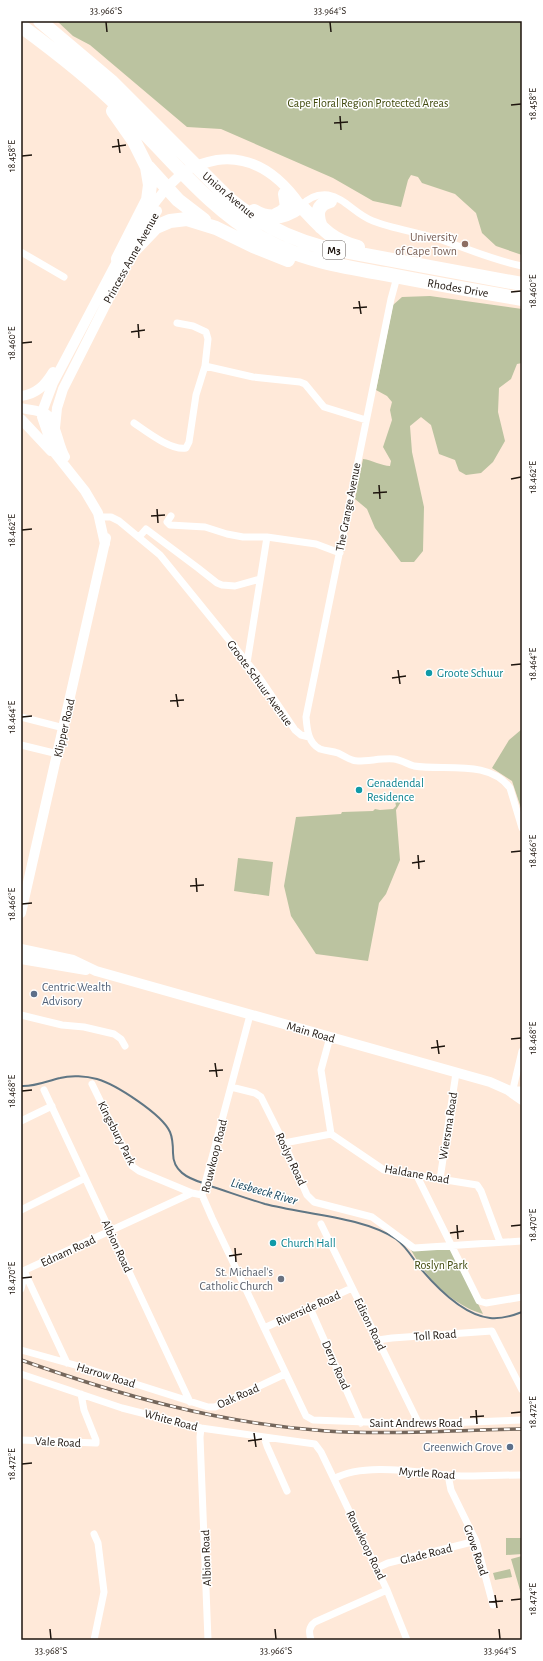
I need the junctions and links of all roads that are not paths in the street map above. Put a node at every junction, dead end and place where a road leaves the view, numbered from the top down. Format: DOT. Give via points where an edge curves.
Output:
graph roads {
  1 [pos="40,21"];
  2 [pos="21,26"];
  3 [pos="35,36"];
  4 [pos="176,156"];
  5 [pos="147,167"];
  6 [pos="214,189"];
  7 [pos="170,191"];
  8 [pos="285,194"];
  9 [pos="330,201"];
  10 [pos="301,206"];
  11 [pos="352,209"];
  12 [pos="271,216"];
  13 [pos="216,228"];
  14 [pos="321,228"];
  15 [pos="21,252"];
  16 [pos="132,252"];
  17 [pos="118,259"];
  18 [pos="522,266"];
  19 [pos="469,274"];
  20 [pos="396,277"];
  21 [pos="64,278"];
  22 [pos="522,284"];
  23 [pos="522,299"];
  24 [pos="177,323"];
  25 [pos="85,345"];
  26 [pos="70,352"];
  27 [pos="205,366"];
  28 [pos="21,396"];
  29 [pos="21,408"];
  30 [pos="21,413"];
  31 [pos="43,415"];
  32 [pos="21,419"];
  33 [pos="366,420"];
  34 [pos="134,423"];
  35 [pos="55,432"];
  36 [pos="58,458"];
  37 [pos="171,516"];
  38 [pos="102,517"];
  39 [pos="139,536"];
  40 [pos="267,537"];
  41 [pos="340,553"];
  42 [pos="260,579"];
  43 [pos="247,663"];
  44 [pos="21,717"];
  45 [pos="64,728"];
  46 [pos="309,737"];
  47 [pos="21,745"];
  48 [pos="58,754"];
  49 [pos="522,828"];
  50 [pos="21,912"];
  51 [pos="21,949"];
  52 [pos="21,958"];
  53 [pos="96,971"];
  54 [pos="21,1015"];
  55 [pos="250,1015"];
  56 [pos="330,1038"];
  57 [pos="125,1046"];
  58 [pos="522,1051"];
  59 [pos="456,1073"];
  60 [pos="92,1084"];
  61 [pos="231,1087"];
  62 [pos="44,1090"];
  63 [pos="510,1090"];
  64 [pos="522,1090"];
  65 [pos="522,1100"];
  66 [pos="52,1106"];
  67 [pos="21,1121"];
  68 [pos="331,1134"];
  69 [pos="284,1143"];
  70 [pos="417,1176"];
  71 [pos="85,1178"];
  72 [pos="440,1179"];
  73 [pos="203,1192"];
  74 [pos="192,1193"];
  75 [pos="21,1210"];
  76 [pos="321,1224"];
  77 [pos="110,1231"];
  78 [pos="522,1241"];
  79 [pos="500,1242"];
  80 [pos="452,1246"];
  81 [pos="22,1271"];
  82 [pos="352,1288"];
  83 [pos="21,1289"];
  84 [pos="522,1297"];
  85 [pos="310,1308"];
  86 [pos="264,1328"];
  87 [pos="378,1340"];
  88 [pos="21,1350"];
  89 [pos="67,1363"];
  90 [pos="21,1374"];
  91 [pos="285,1374"];
  92 [pos="522,1390"];
  93 [pos="81,1394"];
  94 [pos="190,1402"];
  95 [pos="310,1420"];
  96 [pos="522,1420"];
  97 [pos="361,1423"];
  98 [pos="419,1424"];
  99 [pos="201,1428"];
  100 [pos="264,1437"];
  101 [pos="21,1440"];
  102 [pos="321,1452"];
  103 [pos="448,1475"];
  104 [pos="522,1475"];
  105 [pos="334,1479"];
  106 [pos="287,1491"];
  107 [pos="94,1534"];
  108 [pos="476,1541"];
  109 [pos="377,1568"];
  110 [pos="387,1590"];
  111 [pos="493,1605"];
  112 [pos="94,1640"];
  113 [pos="208,1640"];
  114 [pos="311,1640"];
  115 [pos="407,1640"];
  1 -- 4 [label="highway" via="111,81"];
  2 -- 3 [label="highway"];
  3 -- 4 [label="highway" via="82,73"];
  3 -- 5 [label="highway" via="115,113 134,141"];
  4 -- 6 [label="highway" via="192,158"];
  5 -- 7 [label="highway"];
  5 -- 17 [label="highway" via="150,185 148,200"];
  6 -- 12 [label="highway" via="255,212"];
  6 -- 19 [label="highway, Union Avenue / M3" via="257,220 306,243"];
  6 -- 20 [label="highway, Union Avenue / M3" via="238,223 282,248 329,265"];
  7 -- 8 [label="main road, Princess Anne Avenue" via="196,172 224,165 258,171 270,178"];
  7 -- 10 [label="main road, Princess Anne Avenue" via="183,173 195,166 218,160 238,160 257,165 272,174"];
  7 -- 13 [label="highway"];
  7 -- 16 [label="main road, Princess Anne Avenue"];
  7 -- 17 [label="main road, Princess Anne Avenue" via="147,214"];
  8 -- 10 [label="main road, Princess Anne Avenue"];
  8 -- 12 [label="highway" via="285,209"];
  9 -- 10 [label="street" via="309,207"];
  9 -- 11 [label="street"];
  9 -- 14 [label="highway" via="321,205 318,211"];
  10 -- 11 [label="street" via="311,198 324,195 340,199"];
  10 -- 12 [label="highway" via="284,216"];
  10 -- 14 [label="highway"];
  11 -- 18 [label="street" via="374,222"];
  13 -- 16 [label="highway" via="192,219 162,223"];
  13 -- 20 [label="highway" via="267,252 298,263 361,276"];
  14 -- 19 [label="highway" via="345,243 423,260"];
  15 -- 21 [label="street"];
  16 -- 25 [label="main road, Princess Anne Avenue"];
  17 -- 26 [label="main road, Princess Anne Avenue"];
  19 -- 22 [label="highway, Rhodes Drive / M3"];
  20 -- 23 [label="highway, Rhodes Drive / M3"];
  20 -- 33 [label="street, The Grange Avenue"];
  24 -- 27 [label="street" via="206,332 208,338"];
  25 -- 31 [label="main road" via="68,368"];
  25 -- 35 [label="main road, Princess Anne Avenue" via="59,399"];
  26 -- 28 [label="main road" via="42,387 32,394"];
  26 -- 31 [label="main road, Princess Anne Avenue" via="48,394"];
  27 -- 33 [label="street" via="253,377 300,382 305,384 324,407"];
  27 -- 34 [label="street" via="196,395 188,446 183,449 172,446"];
  29 -- 31 [label="main road"];
  30 -- 31 [label="main road"];
  31 -- 35 [label="main road, Klipper Road" via="51,420"];
  31 -- 36 [label="main road, Klipper Road"];
  32 -- 36 [label="main road"];
  33 -- 41 [label="street, The Grange Avenue"];
  35 -- 38 [label="main road, Klipper Road" via="64,456 94,494"];
  36 -- 38 [label="main road, Klipper Road"];
  37 -- 40 [label="street" via="167,522 170,525 205,527 227,534"];
  38 -- 39 [label="street, Groote Schuur Avenue" via="119,521"];
  38 -- 45 [label="main road, Klipper Road" via="105,544"];
  39 -- 42 [label="street" via="146,529 216,583 240,585"];
  39 -- 43 [label="street, Groote Schuur Avenue" via="160,555"];
  40 -- 41 [label="street" via="316,544"];
  40 -- 42 [label="street"];
  41 -- 46 [label="street, The Grange Avenue" via="306,717"];
  42 -- 43 [label="street"];
  43 -- 46 [label="street, Groote Schuur Avenue" via="294,730"];
  44 -- 45 [label="street"];
  45 -- 48 [label="main road, Klipper Road"];
  46 -- 49 [label="street, Groote Schuur Avenue" via="320,749 334,752 349,760 394,759 413,765 464,768 491,773 510,788"];
  47 -- 48 [label="street"];
  48 -- 50 [label="main road, Klipper Road"];
  51 -- 53 [label="main road, Main Road" via="73,960"];
  52 -- 53 [label="main road, Main Road"];
  53 -- 55 [label="main road, Main Road"];
  54 -- 57 [label="street" via="114,1034"];
  55 -- 56 [label="main road, Main Road"];
  55 -- 61 [label="street, Rouwkoop Road"];
  56 -- 59 [label="main road, Main Road"];
  56 -- 68 [label="street" via="321,1070"];
  58 -- 63 [label="street"];
  59 -- 63 [label="main road, Main Road"];
  59 -- 72 [label="street, Wiersma Road"];
  60 -- 74 [label="street, Kingsbury Park" via="132,1166 139,1172"];
  61 -- 69 [label="street, Roslyn Road" via="261,1097"];
  61 -- 73 [label="street, Rouwkoop Road"];
  62 -- 66 [label="street, Albion Road"];
  63 -- 64 [label="street"];
  63 -- 65 [label="main road, Main Road"];
  66 -- 67 [label="street"];
  66 -- 71 [label="street, Albion Road"];
  68 -- 69 [label="street"];
  68 -- 70 [label="street, Haldane Road" via="384,1170"];
  69 -- 80 [label="street, Roslyn Road" via="307,1195 314,1202 372,1217 414,1248"];
  70 -- 72 [label="street, Haldane Road"];
  70 -- 80 [label="street"];
  71 -- 75 [label="street"];
  71 -- 77 [label="street, Albion Road"];
  72 -- 79 [label="street, Haldane Road" via="479,1187"];
  73 -- 74 [label="street"];
  73 -- 86 [label="street, Rouwkoop Road"];
  74 -- 77 [label="street, Ednam Road"];
  76 -- 82 [label="street, Edison Road"];
  77 -- 81 [label="street, Ednam Road"];
  77 -- 94 [label="street, Albion Road"];
  78 -- 79 [label="street, Roslyn Road"];
  79 -- 80 [label="street, Roslyn Road"];
  80 -- 84 [label="street" via="479,1301 482,1303"];
  81 -- 83 [label="street"];
  81 -- 89 [label="street"];
  82 -- 85 [label="street, Riverside Road"];
  82 -- 87 [label="street, Edison Road"];
  85 -- 86 [label="street, Riverside Road"];
  85 -- 97 [label="street, Derry Road"];
  86 -- 91 [label="street, Rouwkoop Road"];
  87 -- 92 [label="street, Toll Road" via="492,1331"];
  87 -- 98 [label="street, Edison Road"];
  88 -- 89 [label="street, Harrow Road"];
  89 -- 94 [label="street, Harrow Road"];
  90 -- 93 [label="street, White Road"];
  91 -- 94 [label="street, Oak Road" via="215,1407"];
  91 -- 95 [label="street, Rouwkoop Road"];
  93 -- 99 [label="street, White Road" via="122,1408"];
  93 -- 101 [label="street, Vale Road" via="84,1410 96,1440 94,1444"];
  95 -- 97 [label="street, Saint Andrews Road"];
  96 -- 98 [label="street, Saint Andrews Road"];
  97 -- 98 [label="street, Saint Andrews Road"];
  99 -- 100 [label="street, White Road"];
  99 -- 113 [label="street, Albion Road"];
  100 -- 102 [label="street, White Road" via="314,1443"];
  100 -- 106 [label="street"];
  102 -- 105 [label="street, Rouwkoop Road"];
  103 -- 104 [label="street, Myrtle Road"];
  103 -- 105 [label="street, Myrtle Road" via="404,1471 356,1471"];
  103 -- 108 [label="street, Grove Road" via="454,1495"];
  105 -- 109 [label="street, Rouwkoop Road"];
  107 -- 112 [label="street" via="98,1543 104,1592"];
  108 -- 109 [label="street, Glade Road"];
  108 -- 111 [label="street, Grove Road"];
  109 -- 110 [label="street, Rouwkoop Road"];
  110 -- 114 [label="street" via="314,1622 309,1630"];
  110 -- 115 [label="street, Rouwkoop Road"];
}
